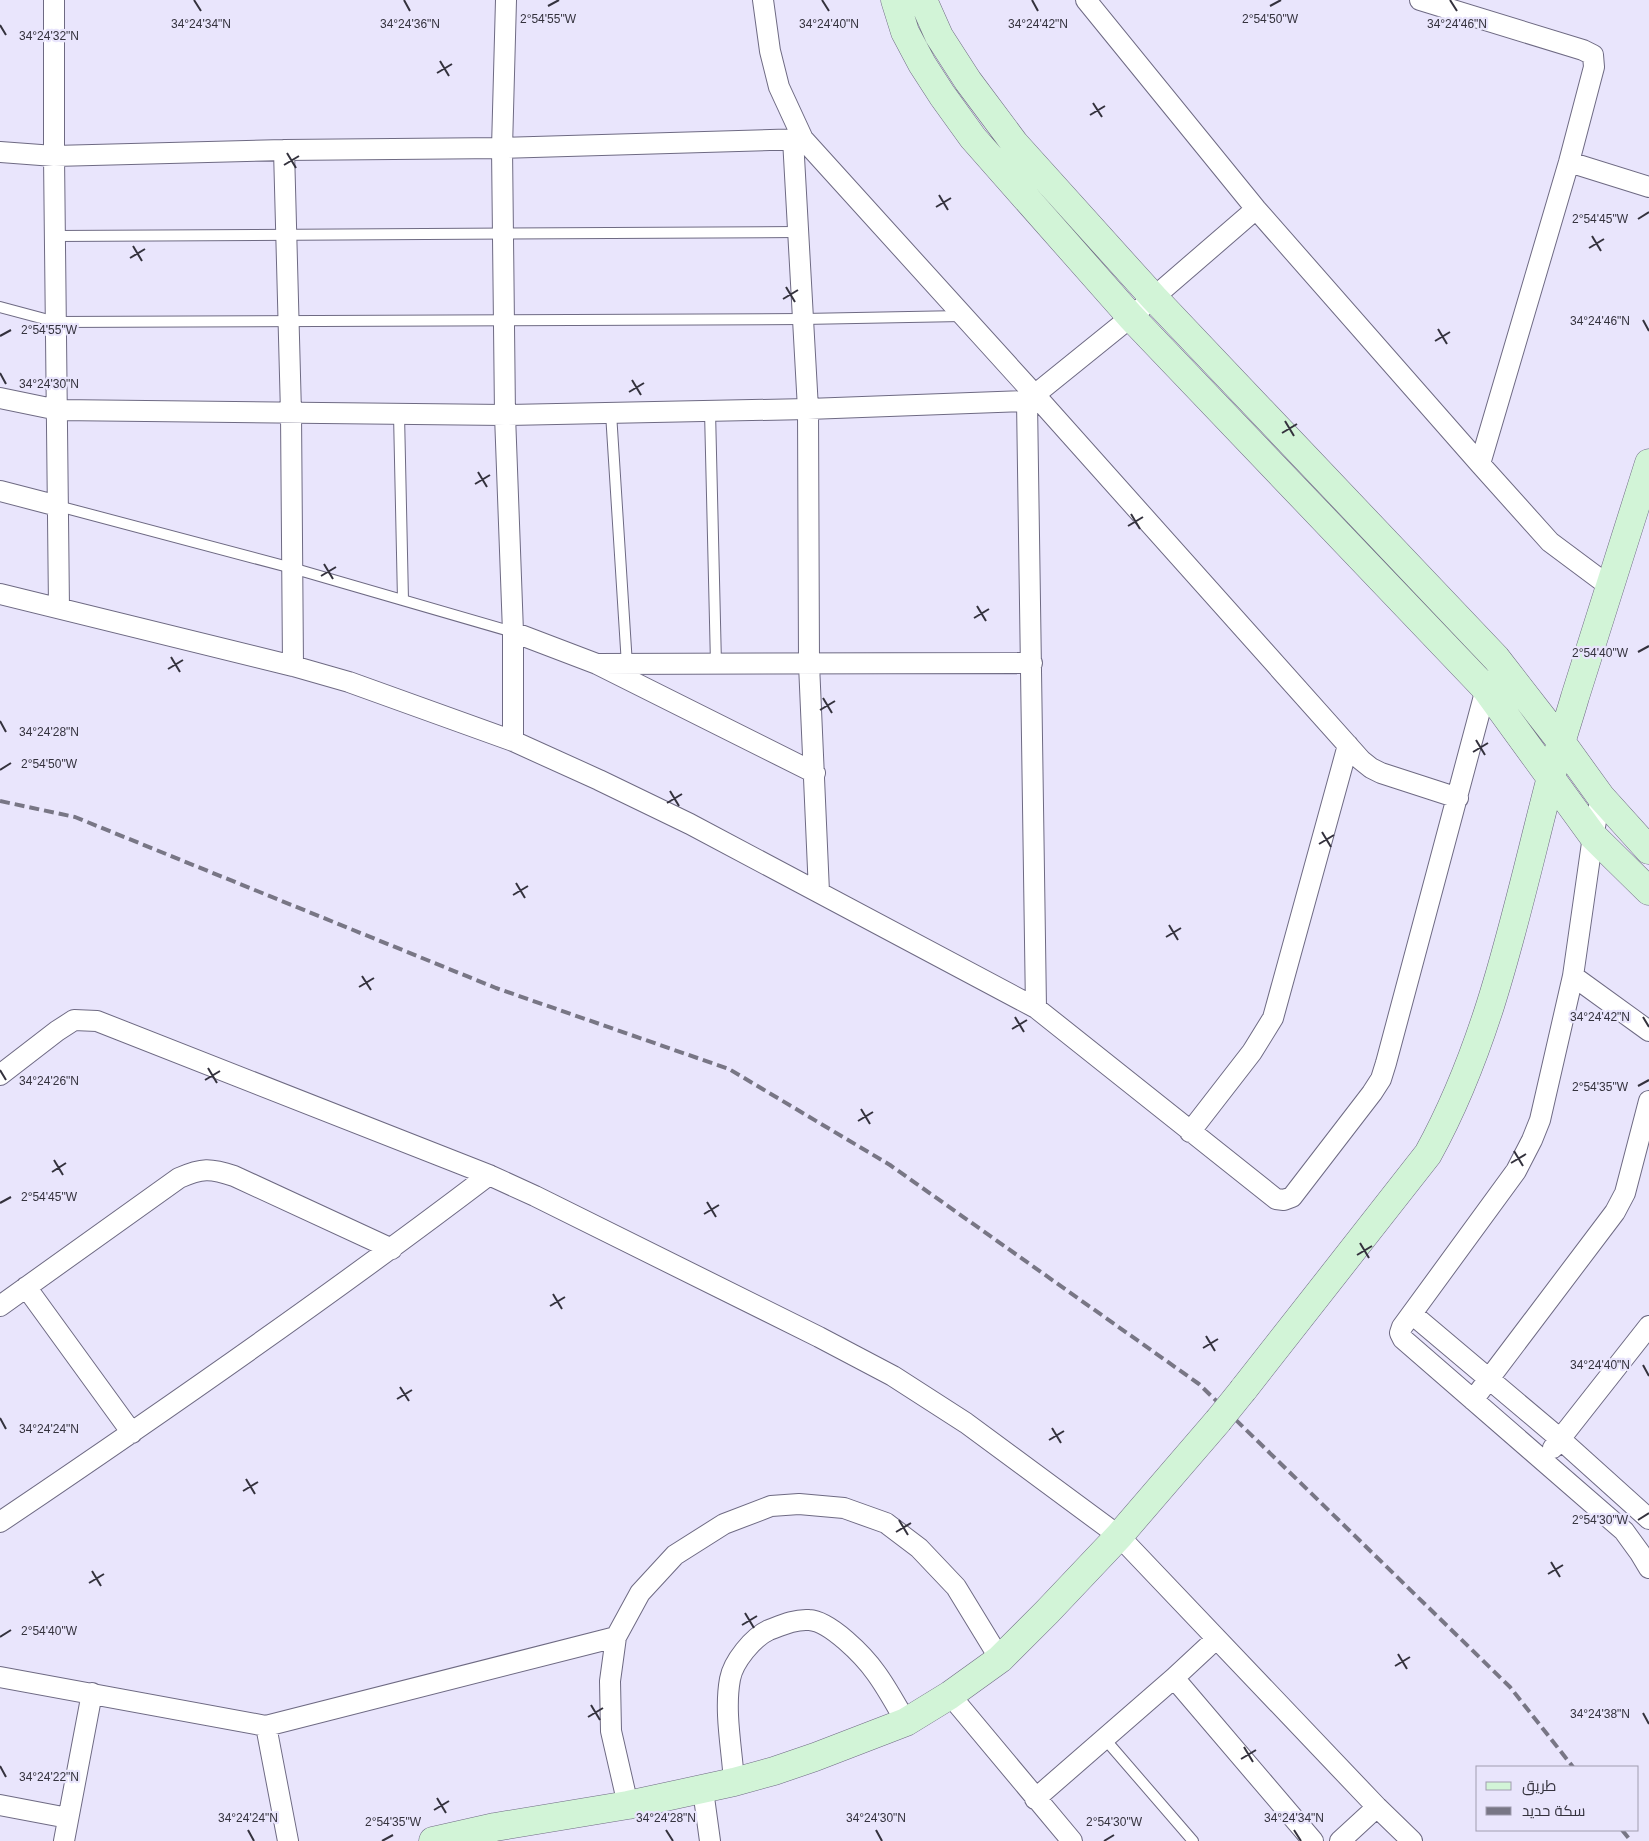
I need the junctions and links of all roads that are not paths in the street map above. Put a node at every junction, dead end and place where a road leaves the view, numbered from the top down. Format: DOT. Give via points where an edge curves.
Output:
graph roads {
  1 [pos="54,0"];
  2 [pos="506,0"];
  3 [pos="763,0"];
  4 [pos="895,0"];
  5 [pos="923,0"];
  6 [pos="1086,0"];
  7 [pos="1420,0"];
  8 [pos="798,139"];
  9 [pos="502,148"];
  10 [pos="284,150"];
  11 [pos="0,152"];
  12 [pos="54,156"];
  13 [pos="1569,162"];
  14 [pos="1649,187"];
  15 [pos="1256,209"];
  16 [pos="798,232"];
  17 [pos="286,234"];
  18 [pos="503,234"];
  19 [pos="55,236"];
  20 [pos="1154,298"];
  21 [pos="0,307"];
  22 [pos="964,316"];
  23 [pos="1132,317"];
  24 [pos="504,319"];
  25 [pos="803,319"];
  26 [pos="288,320"];
  27 [pos="56,322"];
  28 [pos="0,398"];
  29 [pos="1031,398"];
  30 [pos="808,409"];
  31 [pos="58,410"];
  32 [pos="710,411"];
  33 [pos="291,413"];
  34 [pos="611,413"];
  35 [pos="399,414"];
  36 [pos="505,415"];
  37 [pos="1649,463"];
  38 [pos="1480,464"];
  39 [pos="0,491"];
  40 [pos="58,506"];
  41 [pos="292,568"];
  42 [pos="1609,586"];
  43 [pos="0,594"];
  44 [pos="404,600"];
  45 [pos="59,608"];
  46 [pos="513,632"];
  47 [pos="1496,658"];
  48 [pos="1032,663"];
  49 [pos="597,664"];
  50 [pos="716,664"];
  51 [pos="809,664"];
  52 [pos="627,665"];
  53 [pos="293,666"];
  54 [pos="1486,689"];
  55 [pos="513,742"];
  56 [pos="1562,743"];
  57 [pos="1348,745"];
  58 [pos="815,773"];
  59 [pos="1550,778"];
  60 [pos="1601,797"];
  61 [pos="1458,798"];
  62 [pos="1593,836"];
  63 [pos="1649,850"];
  64 [pos="1649,891"];
  65 [pos="818,892"];
  66 [pos="1573,976"];
  67 [pos="1036,1008"];
  68 [pos="1649,1031"];
  69 [pos="0,1075"];
  70 [pos="1649,1101"];
  71 [pos="1190,1132"];
  72 [pos="1643,1151"];
  73 [pos="489,1175"];
  74 [pos="392,1249"];
  75 [pos="26,1287"];
  76 [pos="0,1306"];
  77 [pos="1412,1314"];
  78 [pos="1649,1326"];
  79 [pos="1490,1378"];
  80 [pos="1473,1400"];
  81 [pos="132,1433"];
  82 [pos="1559,1438"];
  83 [pos="1543,1461"];
  84 [pos="1649,1518"];
  85 [pos="0,1522"];
  86 [pos="1649,1529"];
  87 [pos="1119,1536"];
  88 [pos="1632,1541"];
  89 [pos="1649,1568"];
  90 [pos="616,1636"];
  91 [pos="1216,1639"];
  92 [pos="1000,1659"];
  93 [pos="0,1678"];
  94 [pos="1174,1678"];
  95 [pos="92,1693"];
  96 [pos="950,1695"];
  97 [pos="906,1722"];
  98 [pos="266,1726"];
  99 [pos="1104,1738"];
  100 [pos="734,1782"];
  101 [pos="703,1790"];
  102 [pos="1035,1799"];
  103 [pos="0,1805"];
  104 [pos="628,1805"];
  105 [pos="1377,1807"];
  106 [pos="68,1818"];
  107 [pos="64,1841"];
  108 [pos="288,1841"];
  109 [pos="433,1841"];
  110 [pos="710,1841"];
  111 [pos="1072,1841"];
  112 [pos="1193,1841"];
  113 [pos="1313,1841"];
  114 [pos="1340,1841"];
  115 [pos="1412,1841"];
  1 -- 12 [label="street"];
  2 -- 9 [label="street"];
  3 -- 8 [label="street" via="770,51"];
  4 -- 23 [label="street" via="905,32 922,64 963,124"];
  5 -- 20 [label="street" via="939,36 1014,144"];
  6 -- 15 [label="street"];
  7 -- 13 [label="street" via="1593,54 1594,67"];
  8 -- 9 [label="street"];
  8 -- 16 [label="street"];
  8 -- 22 [label="street"];
  9 -- 10 [label="street"];
  9 -- 18 [label="street"];
  10 -- 12 [label="street"];
  10 -- 17 [label="street"];
  11 -- 12 [label="street"];
  12 -- 19 [label="street"];
  13 -- 14 [label="street"];
  13 -- 38 [label="street"];
  15 -- 20 [label="street"];
  15 -- 38 [label="street"];
  16 -- 18 [label="lane"];
  16 -- 25 [label="street"];
  17 -- 18 [label="lane"];
  17 -- 19 [label="lane"];
  17 -- 26 [label="street"];
  18 -- 24 [label="street"];
  19 -- 27 [label="street"];
  20 -- 23 [label="street"];
  20 -- 47 [label="street"];
  21 -- 27 [label="lane"];
  22 -- 25 [label="lane"];
  22 -- 29 [label="street"];
  23 -- 29 [label="street"];
  23 -- 54 [label="street"];
  24 -- 25 [label="lane"];
  24 -- 26 [label="lane"];
  24 -- 36 [label="street"];
  25 -- 30 [label="street"];
  26 -- 27 [label="lane"];
  26 -- 33 [label="street"];
  27 -- 31 [label="street"];
  28 -- 31 [label="street"];
  29 -- 30 [label="street"];
  29 -- 48 [label="street"];
  29 -- 57 [label="street"];
  30 -- 32 [label="street"];
  30 -- 51 [label="street"];
  31 -- 33 [label="street"];
  31 -- 40 [label="street"];
  32 -- 34 [label="street"];
  32 -- 50 [label="lane"];
  33 -- 35 [label="street"];
  33 -- 41 [label="street"];
  34 -- 36 [label="street"];
  34 -- 52 [label="lane"];
  35 -- 36 [label="street"];
  35 -- 44 [label="lane"];
  36 -- 46 [label="street"];
  37 -- 42 [label="street"];
  38 -- 42 [label="street" via="1550,542"];
  39 -- 40 [label="street"];
  40 -- 41 [label="lane"];
  40 -- 45 [label="street"];
  41 -- 44 [label="lane"];
  41 -- 53 [label="street"];
  42 -- 56 [label="street"];
  43 -- 45 [label="street"];
  44 -- 46 [label="lane"];
  45 -- 53 [label="street"];
  46 -- 49 [label="street"];
  46 -- 55 [label="street"];
  47 -- 54 [label="street"];
  47 -- 56 [label="street"];
  48 -- 51 [label="street"];
  48 -- 67 [label="street"];
  49 -- 52 [label="street"];
  49 -- 58 [label="street"];
  50 -- 51 [label="street"];
  50 -- 52 [label="street"];
  51 -- 58 [label="street"];
  53 -- 55 [label="street" via="349,682"];
  54 -- 59 [label="street"];
  54 -- 61 [label="street"];
  55 -- 65 [label="street" via="690,824"];
  56 -- 59 [label="street"];
  56 -- 60 [label="street"];
  57 -- 61 [label="street" via="1371,768"];
  57 -- 71 [label="street" via="1273,1018 1252,1052"];
  58 -- 65 [label="street"];
  59 -- 62 [label="street"];
  59 -- 87 [label="street, bridge" via="1490,1006 1440,1133 1410,1178 1218,1422"];
  60 -- 62 [label="street"];
  60 -- 63 [label="street"];
  61 -- 71 [label="street" via="1381,1079 1292,1197 1276,1199"];
  62 -- 64 [label="street"];
  62 -- 66 [label="street"];
  65 -- 67 [label="street"];
  66 -- 68 [label="street"];
  66 -- 77 [label="street" via="1540,1120 1532,1140 1516,1171"];
  67 -- 71 [label="street"];
  69 -- 73 [label="street" via="74,1020 97,1021"];
  70 -- 72 [label="street"];
  72 -- 79 [label="street" via="1615,1212"];
  73 -- 74 [label="street"];
  73 -- 87 [label="street" via="734,1294 893,1376 966,1423"];
  74 -- 75 [label="street" via="234,1176 214,1170 196,1171 178,1178"];
  74 -- 81 [label="street"];
  75 -- 76 [label="street"];
  75 -- 81 [label="street"];
  77 -- 79 [label="street"];
  77 -- 80 [label="street" via="1402,1327 1402,1339"];
  78 -- 82 [label="street"];
  79 -- 80 [label="street"];
  79 -- 82 [label="street"];
  80 -- 83 [label="street"];
  81 -- 85 [label="street"];
  82 -- 83 [label="street"];
  82 -- 84 [label="street"];
  83 -- 88 [label="street"];
  86 -- 88 [label="street"];
  87 -- 91 [label="street"];
  87 -- 92 [label="street"];
  88 -- 89 [label="street"];
  90 -- 92 [label="street" via="640,1593 675,1555 724,1524 771,1506 799,1504 844,1508 886,1523 919,1548 956,1587"];
  90 -- 98 [label="street"];
  90 -- 104 [label="street" via="610,1681 611,1731"];
  91 -- 94 [label="street"];
  91 -- 105 [label="street"];
  92 -- 96 [label="street"];
  93 -- 95 [label="street"];
  94 -- 99 [label="street"];
  94 -- 113 [label="street"];
  95 -- 98 [label="street"];
  95 -- 106 [label="street"];
  96 -- 97 [label="street"];
  96 -- 102 [label="street"];
  97 -- 100 [label="street" via="774,1771"];
  97 -- 100 [label="street" via="876,1672 852,1645 831,1628 810,1620 787,1622 761,1634 742,1655 730,1677 728,1704"];
  98 -- 108 [label="street"];
  99 -- 102 [label="street"];
  99 -- 112 [label="lane"];
  100 -- 101 [label="street"];
  101 -- 104 [label="street"];
  101 -- 110 [label="street"];
  102 -- 111 [label="street"];
  103 -- 106 [label="street"];
  104 -- 109 [label="street" via="495,1827"];
  105 -- 114 [label="street"];
  105 -- 115 [label="street"];
  106 -- 107 [label="street"];
}
